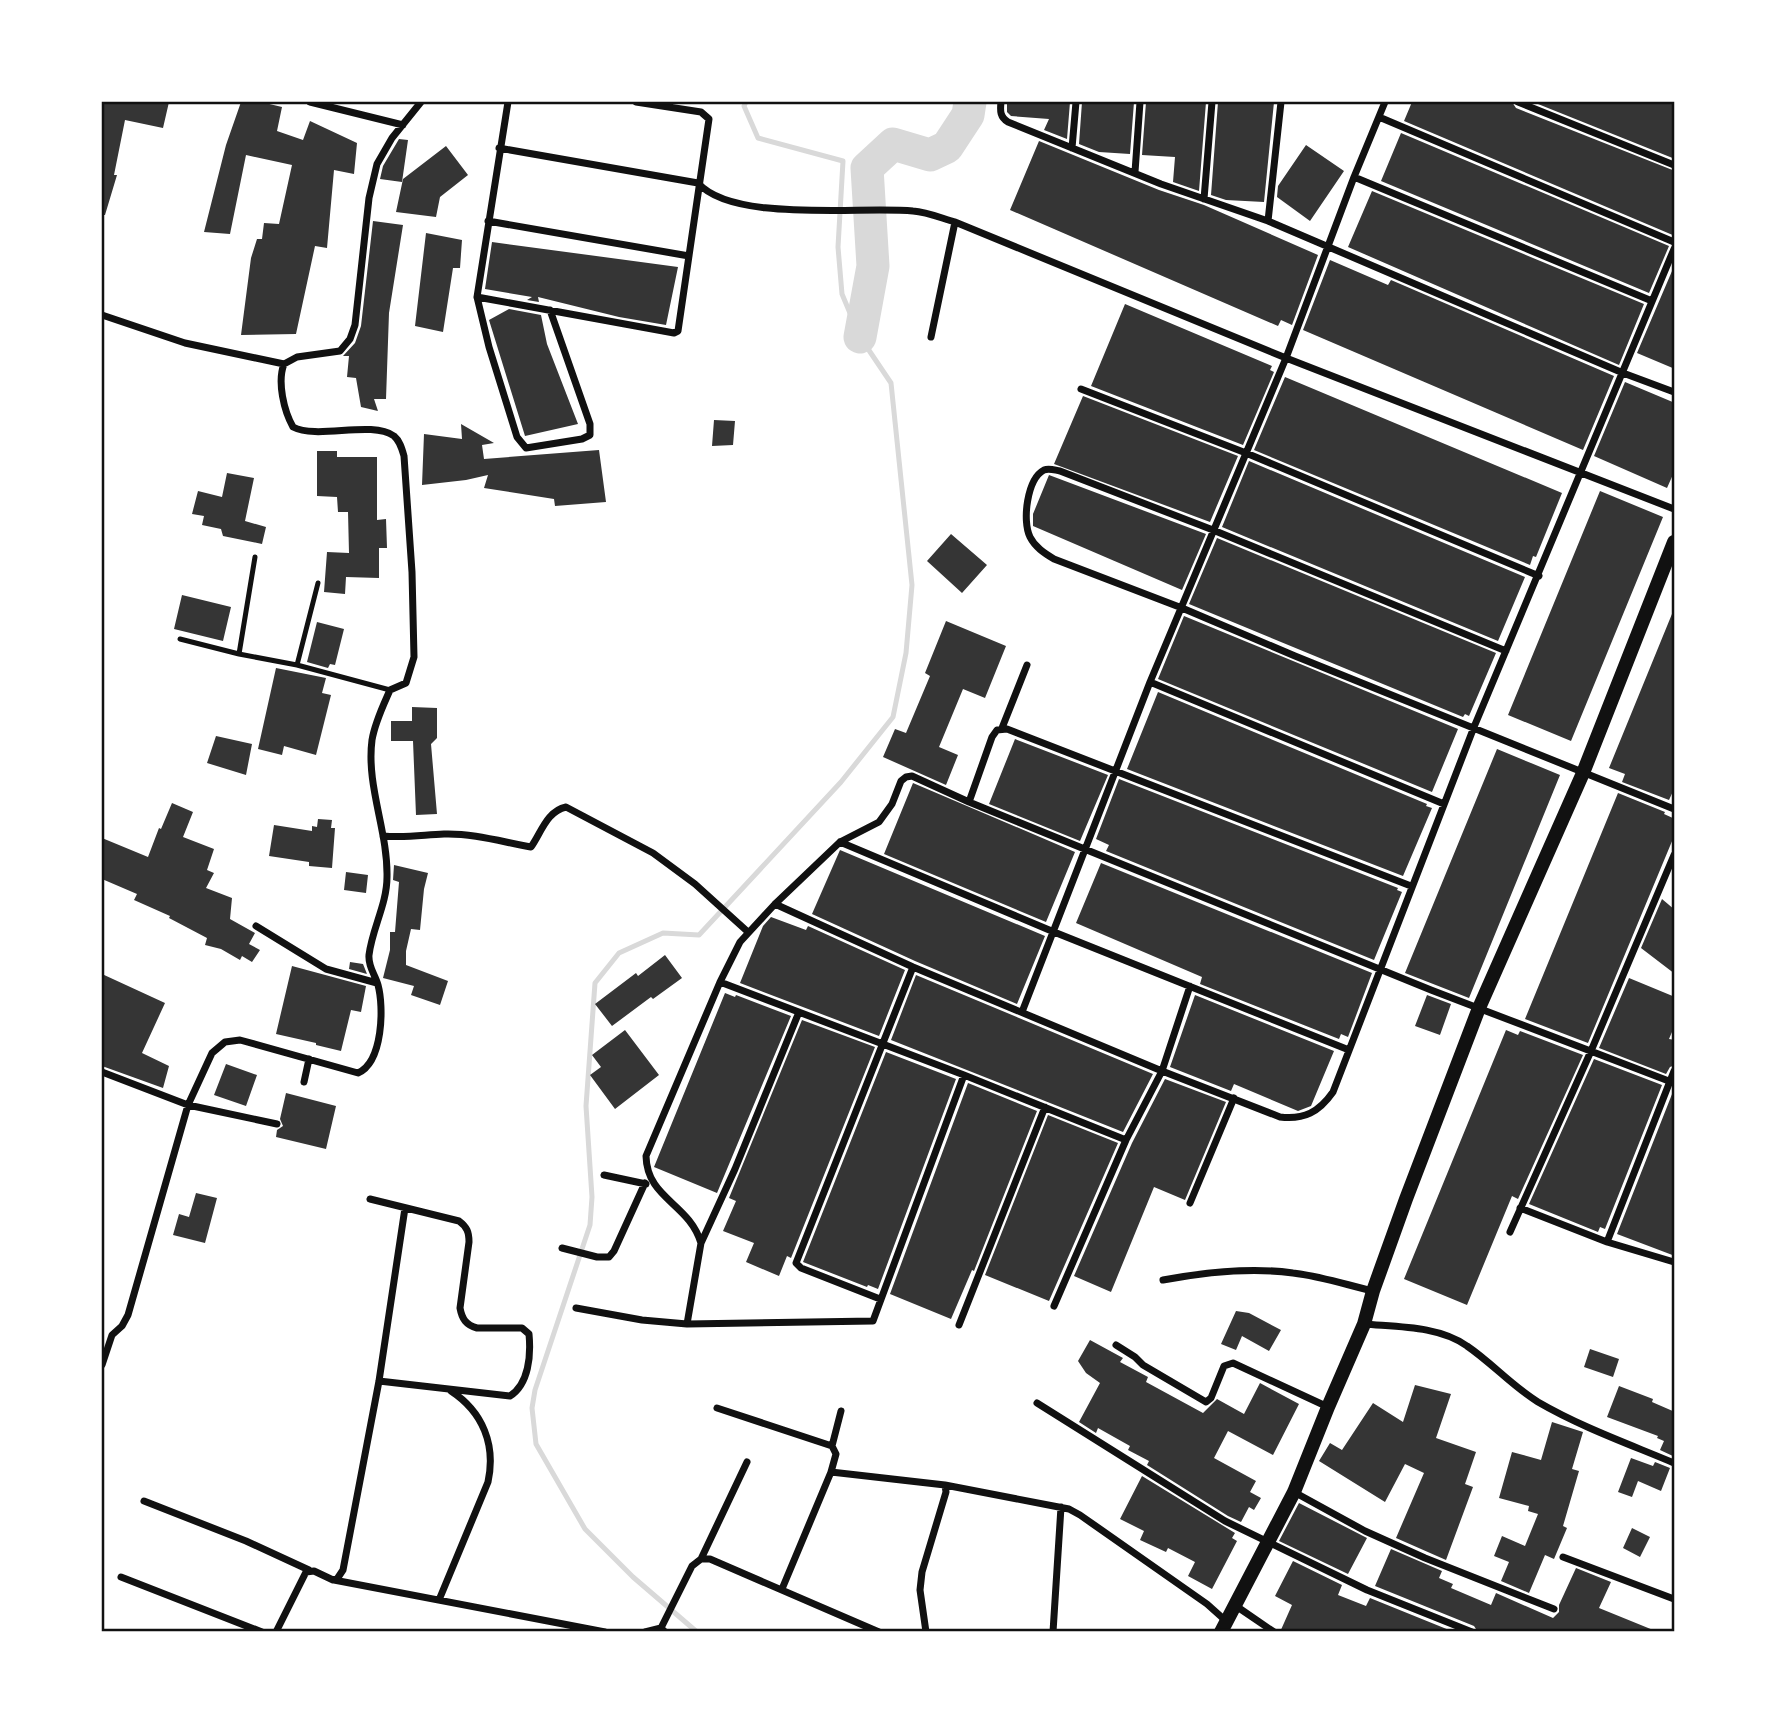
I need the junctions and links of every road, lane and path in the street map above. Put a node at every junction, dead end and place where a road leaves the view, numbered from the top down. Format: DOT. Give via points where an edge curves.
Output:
graph roads {
  1 [pos="310,102"];
  2 [pos="422,102"];
  3 [pos="508,102"];
  4 [pos="636,102"];
  5 [pos="1001,102"];
  6 [pos="1076,102"];
  7 [pos="1140,102"];
  8 [pos="1212,102"];
  9 [pos="1281,102"];
  10 [pos="1385,102"];
  11 [pos="1518,102"];
  12 [pos="1379,117"];
  13 [pos="403,125"];
  14 [pos="499,148"];
  15 [pos="1072,148"];
  16 [pos="1675,165"];
  17 [pos="1135,172"];
  18 [pos="1354,177"];
  19 [pos="698,183"];
  20 [pos="1203,200"];
  21 [pos="488,221"];
  22 [pos="1268,221"];
  23 [pos="955,222"];
  24 [pos="1675,242"];
  25 [pos="1329,246"];
  26 [pos="1675,249"];
  27 [pos="689,256"];
  28 [pos="477,297"];
  29 [pos="1652,301"];
  30 [pos="550,310"];
  31 [pos="102,314"];
  32 [pos="931,337"];
  33 [pos="1286,358"];
  34 [pos="284,364"];
  35 [pos="1623,373"];
  36 [pos="1081,389"];
  37 [pos="1675,392"];
  38 [pos="1246,453"];
  39 [pos="1580,473"];
  40 [pos="1675,509"];
  41 [pos="1213,530"];
  42 [pos="1675,542"];
  43 [pos="255,557"];
  44 [pos="1539,576"];
  45 [pos="318,583"];
  46 [pos="1182,608"];
  47 [pos="180,639"];
  48 [pos="1506,651"];
  49 [pos="239,654"];
  50 [pos="297,665"];
  51 [pos="1027,665"];
  52 [pos="1150,682"];
  53 [pos="390,690"];
  54 [pos="1474,727"];
  55 [pos="1002,728"];
  56 [pos="1116,770"];
  57 [pos="1583,773"];
  58 [pos="969,802"];
  59 [pos="1444,804"];
  60 [pos="1675,809"];
  61 [pos="383,836"];
  62 [pos="840,842"];
  63 [pos="1086,850"];
  64 [pos="1675,855"];
  65 [pos="1411,886"];
  66 [pos="775,904"];
  67 [pos="256,926"];
  68 [pos="748,932"];
  69 [pos="1054,932"];
  70 [pos="913,967"];
  71 [pos="1379,968"];
  72 [pos="720,982"];
  73 [pos="377,983"];
  74 [pos="1190,986"];
  75 [pos="1479,1008"];
  76 [pos="799,1012"];
  77 [pos="1022,1013"];
  78 [pos="883,1045"];
  79 [pos="1349,1050"];
  80 [pos="1591,1051"];
  81 [pos="309,1059"];
  82 [pos="1161,1071"];
  83 [pos="1675,1071"];
  84 [pos="102,1072"];
  85 [pos="964,1075"];
  86 [pos="304,1082"];
  87 [pos="1672,1082"];
  88 [pos="1234,1098"];
  89 [pos="188,1105"];
  90 [pos="1045,1107"];
  91 [pos="277,1124"];
  92 [pos="1126,1140"];
  93 [pos="604,1175"];
  94 [pos="645,1183"];
  95 [pos="654,1186"];
  96 [pos="370,1199"];
  97 [pos="1190,1203"];
  98 [pos="405,1208"];
  99 [pos="1520,1208"];
  100 [pos="1510,1232"];
  101 [pos="1607,1242"];
  102 [pos="701,1243"];
  103 [pos="562,1248"];
  104 [pos="1675,1262"];
  105 [pos="1163,1280"];
  106 [pos="1373,1291"];
  107 [pos="880,1299"];
  108 [pos="1054,1306"];
  109 [pos="576,1308"];
  110 [pos="688,1324"];
  111 [pos="1364,1324"];
  112 [pos="959,1325"];
  113 [pos="102,1333"];
  114 [pos="112,1335"];
  115 [pos="1116,1345"];
  116 [pos="102,1365"];
  117 [pos="379,1381"];
  118 [pos="449,1389"];
  119 [pos="1037,1403"];
  120 [pos="1328,1406"];
  121 [pos="717,1408"];
  122 [pos="841,1412"];
  123 [pos="832,1446"];
  124 [pos="747,1462"];
  125 [pos="1675,1463"];
  126 [pos="831,1472"];
  127 [pos="946,1485"];
  128 [pos="1294,1492"];
  129 [pos="145,1501"];
  130 [pos="1061,1507"];
  131 [pos="1267,1542"];
  132 [pos="1563,1557"];
  133 [pos="701,1559"];
  134 [pos="309,1570"];
  135 [pos="121,1577"];
  136 [pos="333,1580"];
  137 [pos="782,1589"];
  138 [pos="1675,1599"];
  139 [pos="439,1600"];
  140 [pos="1236,1606"];
  141 [pos="1554,1609"];
  142 [pos="1224,1626"];
  143 [pos="663,1627"];
  144 [pos="262,1632"];
  145 [pos="276,1632"];
  146 [pos="606,1632"];
  147 [pos="645,1632"];
  148 [pos="879,1632"];
  149 [pos="926,1632"];
  150 [pos="1053,1632"];
  151 [pos="1274,1632"];
  152 [pos="1472,1632"];
  1 -- 13 [label="street"];
  2 -- 13 [label="street"];
  3 -- 14 [label="street"];
  4 -- 19 [label="street" via="707,115"];
  5 -- 15 [label="street" via="1003,119"];
  6 -- 15 [label="street"];
  7 -- 17 [label="street"];
  8 -- 20 [label="street"];
  9 -- 22 [label="street"];
  10 -- 12 [label="street"];
  11 -- 16 [label="street"];
  12 -- 18 [label="street"];
  12 -- 24 [label="street"];
  13 -- 34 [label="street" via="384,150 373,179 350,339 340,351 297,357"];
  14 -- 19 [label="street"];
  14 -- 21 [label="street"];
  15 -- 17 [label="street"];
  17 -- 20 [label="street"];
  18 -- 25 [label="street"];
  18 -- 29 [label="street"];
  19 -- 23 [label="street" via="726,200 794,210 917,211"];
  19 -- 27 [label="street"];
  20 -- 22 [label="street"];
  21 -- 27 [label="street"];
  21 -- 28 [label="street"];
  22 -- 25 [label="street"];
  23 -- 32 [label="street"];
  23 -- 33 [label="street"];
  25 -- 33 [label="street"];
  25 -- 35 [label="street"];
  26 -- 29 [label="street"];
  27 -- 30 [label="street" via="677,333"];
  28 -- 30 [label="street"];
  28 -- 30 [label="street" via="517,437 526,447 590,435"];
  29 -- 35 [label="street"];
  31 -- 34 [label="street" via="196,346"];
  33 -- 38 [label="street"];
  33 -- 39 [label="street"];
  34 -- 53 [label="street" via="281,379 293,427 303,431 380,431 394,436 402,448 414,657 406,683"];
  35 -- 37 [label="street"];
  35 -- 39 [label="street"];
  36 -- 38 [label="street"];
  38 -- 41 [label="street"];
  38 -- 44 [label="street"];
  39 -- 40 [label="street"];
  39 -- 44 [label="street"];
  41 -- 46 [label="street"];
  41 -- 46 [label="street" via="1060,471 1042,471 1034,484 1025,524 1039,550"];
  41 -- 48 [label="street"];
  42 -- 57 [label="main road"];
  43 -- 49 [label="lane"];
  44 -- 48 [label="street"];
  45 -- 50 [label="lane"];
  46 -- 52 [label="street"];
  46 -- 54 [label="street"];
  47 -- 49 [label="lane"];
  48 -- 54 [label="street"];
  49 -- 50 [label="lane"];
  50 -- 53 [label="lane"];
  51 -- 55 [label="street"];
  52 -- 56 [label="street"];
  52 -- 59 [label="street"];
  53 -- 61 [label="street" via="376,722 372,751"];
  54 -- 57 [label="street"];
  54 -- 59 [label="street"];
  55 -- 56 [label="street"];
  55 -- 58 [label="street" via="992,737"];
  56 -- 63 [label="street"];
  56 -- 65 [label="street"];
  57 -- 60 [label="street"];
  57 -- 75 [label="main road"];
  58 -- 62 [label="street" via="906,777 878,822"];
  58 -- 63 [label="street"];
  59 -- 65 [label="street"];
  61 -- 68 [label="street" via="461,835 531,846 547,820 558,808 566,807 653,853"];
  61 -- 73 [label="street" via="387,880 369,954"];
  62 -- 66 [label="street"];
  62 -- 69 [label="street"];
  63 -- 69 [label="street"];
  63 -- 71 [label="street"];
  64 -- 80 [label="street"];
  65 -- 71 [label="street"];
  66 -- 68 [label="street"];
  66 -- 70 [label="street"];
  67 -- 73 [label="street" via="326,969"];
  68 -- 72 [label="street"];
  69 -- 74 [label="street"];
  69 -- 77 [label="street"];
  70 -- 77 [label="street"];
  70 -- 78 [label="street"];
  71 -- 75 [label="street"];
  71 -- 79 [label="street"];
  72 -- 76 [label="street"];
  72 -- 95 [label="street" via="646,1156"];
  73 -- 81 [label="street" via="379,1035 366,1068 352,1073"];
  74 -- 79 [label="street"];
  74 -- 82 [label="street"];
  75 -- 80 [label="street"];
  75 -- 106 [label="main road"];
  76 -- 78 [label="street"];
  76 -- 102 [label="street"];
  77 -- 82 [label="street"];
  78 -- 85 [label="street"];
  78 -- 107 [label="street" via="796,1263"];
  79 -- 88 [label="street" via="1333,1092 1307,1116 1280,1118"];
  80 -- 87 [label="street"];
  80 -- 99 [label="street"];
  81 -- 86 [label="street"];
  81 -- 89 [label="street" via="240,1040 225,1042 212,1053"];
  82 -- 88 [label="street"];
  82 -- 92 [label="street"];
  83 -- 87 [label="street"];
  84 -- 89 [label="street"];
  85 -- 90 [label="street"];
  85 -- 107 [label="street"];
  87 -- 101 [label="street"];
  88 -- 97 [label="street"];
  89 -- 91 [label="street"];
  89 -- 114 [label="street" via="128,1315"];
  90 -- 92 [label="street"];
  90 -- 112 [label="street"];
  92 -- 108 [label="street"];
  93 -- 94 [label="street"];
  94 -- 95 [label="street"];
  94 -- 103 [label="street" via="608,1257"];
  95 -- 102 [label="street" via="691,1219"];
  96 -- 98 [label="street"];
  98 -- 117 [label="street"];
  98 -- 118 [label="street" via="459,1222 469,1233 460,1308 467,1323 484,1329 522,1328 529,1334 525,1378 514,1394 503,1397"];
  99 -- 100 [label="street"];
  99 -- 101 [label="street"];
  101 -- 104 [label="street"];
  102 -- 110 [label="street"];
  105 -- 106 [label="street" via="1259,1270 1296,1273"];
  106 -- 111 [label="main road"];
  107 -- 110 [label="street" via="873,1321"];
  109 -- 110 [label="street"];
  111 -- 120 [label="main road"];
  111 -- 125 [label="street" via="1451,1337 1537,1401"];
  113 -- 114 [label="street"];
  114 -- 116 [label="street"];
  115 -- 120 [label="street" via="1206,1402 1224,1366 1233,1363"];
  117 -- 118 [label="street"];
  117 -- 136 [label="street" via="344,1565"];
  118 -- 139 [label="street" via="480,1419 490,1446 491,1469"];
  119 -- 131 [label="street" via="1225,1521"];
  120 -- 128 [label="main road"];
  121 -- 123 [label="street"];
  122 -- 123 [label="street"];
  123 -- 126 [label="street" via="836,1454"];
  124 -- 133 [label="street"];
  126 -- 127 [label="street"];
  126 -- 137 [label="street"];
  127 -- 130 [label="street"];
  127 -- 149 [label="street" via="922,1572"];
  128 -- 131 [label="main road"];
  128 -- 141 [label="street" via="1365,1531"];
  129 -- 134 [label="street"];
  130 -- 142 [label="street" via="1080,1515 1207,1604"];
  130 -- 150 [label="street"];
  131 -- 140 [label="main road"];
  131 -- 152 [label="street" via="1367,1590"];
  132 -- 138 [label="street"];
  133 -- 137 [label="street"];
  133 -- 143 [label="street" via="692,1566"];
  134 -- 136 [label="street"];
  134 -- 145 [label="street"];
  135 -- 144 [label="street"];
  136 -- 139 [label="street"];
  137 -- 148 [label="street"];
  139 -- 146 [label="street"];
  140 -- 142 [label="main road"];
  140 -- 151 [label="street"];
  143 -- 147 [label="street"];
}
